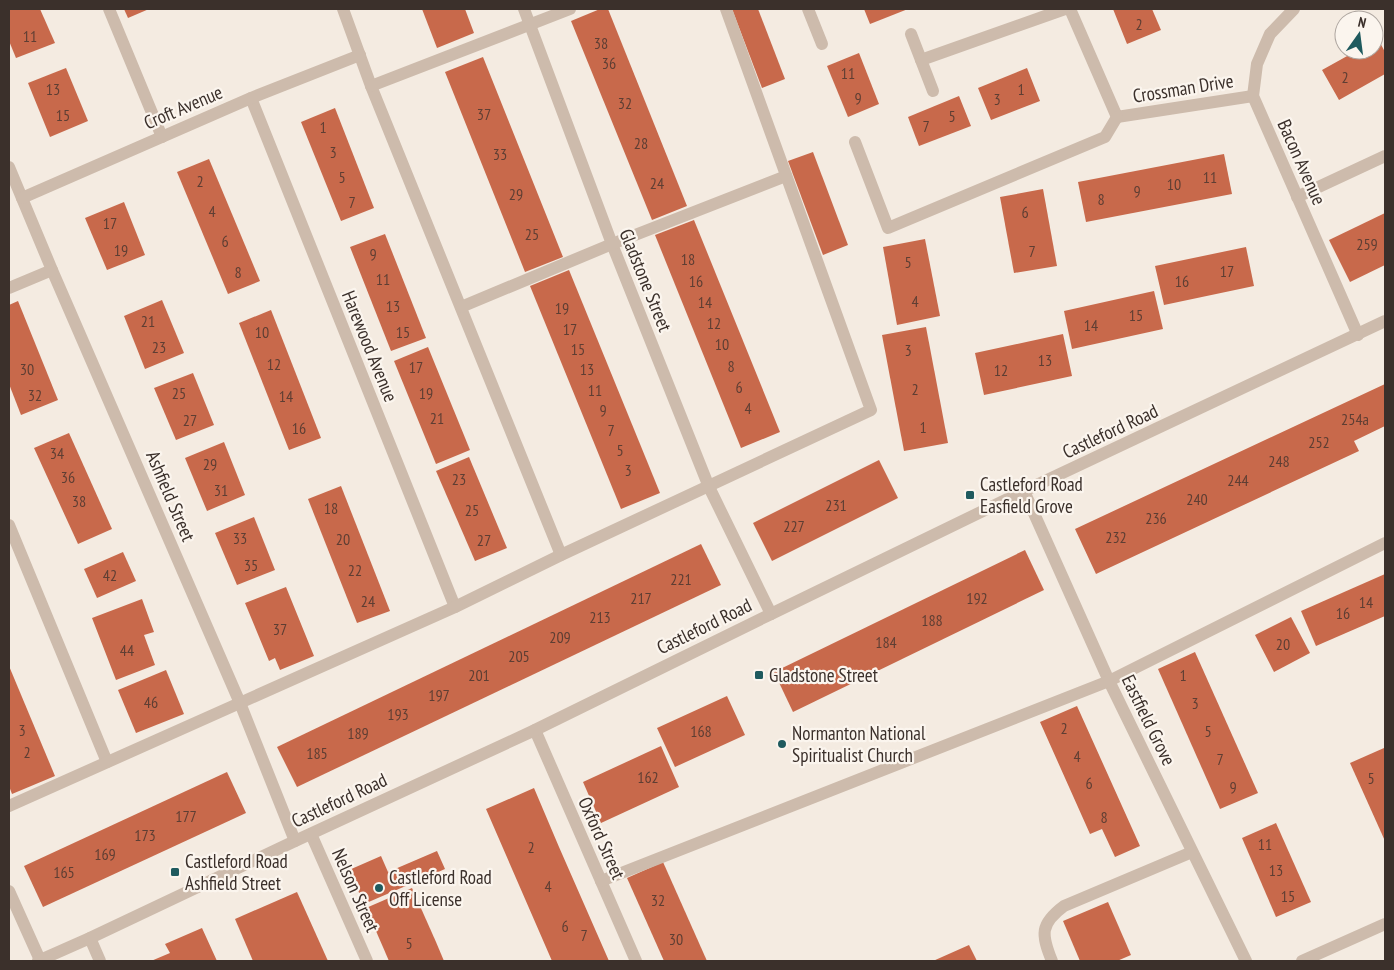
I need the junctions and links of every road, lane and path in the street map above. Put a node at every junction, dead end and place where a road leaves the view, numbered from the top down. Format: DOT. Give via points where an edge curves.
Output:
graph roads {
  1 [pos="109,9"];
  2 [pos="343,9"];
  3 [pos="524,9"];
  4 [pos="570,9"];
  5 [pos="726,9"];
  6 [pos="808,9"];
  7 [pos="1065,9"];
  8 [pos="1070,9"];
  9 [pos="1294,9"];
  10 [pos="530,24"];
  11 [pos="911,34"];
  12 [pos="822,44"];
  13 [pos="360,55"];
  14 [pos="921,60"];
  15 [pos="371,86"];
  16 [pos="933,90"];
  17 [pos="1252,96"];
  18 [pos="251,98"];
  19 [pos="1116,117"];
  20 [pos="162,137"];
  21 [pos="856,142"];
  22 [pos="1385,156"];
  23 [pos="9,167"];
  24 [pos="786,176"];
  25 [pos="1297,197"];
  26 [pos="22,198"];
  27 [pos="612,244"];
  28 [pos="52,270"];
  29 [pos="9,288"];
  30 [pos="461,307"];
  31 [pos="1385,322"];
  32 [pos="1358,335"];
  33 [pos="709,487"];
  34 [pos="1024,491"];
  35 [pos="9,525"];
  36 [pos="1385,543"];
  37 [pos="561,555"];
  38 [pos="455,607"];
  39 [pos="771,614"];
  40 [pos="1108,681"];
  41 [pos="240,703"];
  42 [pos="535,730"];
  43 [pos="108,762"];
  44 [pos="9,806"];
  45 [pos="311,834"];
  46 [pos="295,841"];
  47 [pos="1192,852"];
  48 [pos="601,881"];
  49 [pos="9,891"];
  50 [pos="1385,924"];
  51 [pos="90,938"];
  52 [pos="39,961"];
  53 [pos="100,961"];
  54 [pos="367,961"];
  55 [pos="636,961"];
  56 [pos="1052,961"];
  57 [pos="1246,961"];
  58 [pos="1302,961"];
  1 -- 20 [label="street"];
  2 -- 13 [label="street"];
  3 -- 10 [label="street, Gladstone Street"];
  4 -- 10 [label="street"];
  5 -- 24 [label="street"];
  6 -- 12 [label="street"];
  7 -- 14 [label="street"];
  8 -- 19 [label="street, Crossman Drive"];
  9 -- 17 [label="street" via="1270,34 1257,64"];
  10 -- 15 [label="street"];
  10 -- 27 [label="street, Gladstone Street"];
  11 -- 14 [label="street"];
  13 -- 15 [label="street"];
  13 -- 18 [label="street, Croft Avenue"];
  14 -- 16 [label="street"];
  15 -- 30 [label="street"];
  17 -- 19 [label="street, Crossman Drive"];
  17 -- 25 [label="street, Bacon Avenue"];
  18 -- 20 [label="street, Croft Avenue"];
  18 -- 38 [label="street, Harewood Avenue"];
  19 -- 21 [label="street" via="1105,137 888,228"];
  20 -- 26 [label="street, Croft Avenue"];
  22 -- 25 [label="street"];
  23 -- 26 [label="street, Ashfield Street"];
  24 -- 27 [label="street"];
  24 -- 33 [label="street" via="871,410"];
  25 -- 32 [label="street, Bacon Avenue"];
  26 -- 28 [label="street, Ashfield Street"];
  27 -- 30 [label="street"];
  27 -- 33 [label="street, Gladstone Street"];
  28 -- 29 [label="street"];
  28 -- 41 [label="street, Ashfield Street"];
  30 -- 37 [label="street"];
  31 -- 32 [label="street, Castleford Road"];
  32 -- 34 [label="street, Castleford Road"];
  33 -- 37 [label="street"];
  33 -- 39 [label="street, Gladstone Street"];
  34 -- 39 [label="street, Castleford Road"];
  34 -- 40 [label="street, Eastfield Grove"];
  35 -- 43 [label="street"];
  36 -- 40 [label="street"];
  37 -- 38 [label="street"];
  38 -- 41 [label="street"];
  39 -- 42 [label="street, Castleford Road"];
  40 -- 47 [label="street, Eastfield Grove"];
  40 -- 48 [label="street"];
  41 -- 43 [label="street"];
  41 -- 46 [label="street, Ashfield Street"];
  42 -- 45 [label="street, Castleford Road"];
  42 -- 48 [label="street, Oxford Street"];
  43 -- 44 [label="street"];
  45 -- 46 [label="street, Castleford Road"];
  45 -- 54 [label="street, Nelson Street"];
  46 -- 51 [label="street, Castleford Road"];
  47 -- 56 [label="street" via="1058,910 1044,929"];
  47 -- 57 [label="street, Eastfield Grove"];
  48 -- 55 [label="street, Oxford Street"];
  49 -- 52 [label="street"];
  50 -- 58 [label="street"];
  51 -- 52 [label="street, Castleford Road"];
  51 -- 53 [label="street"];
}
